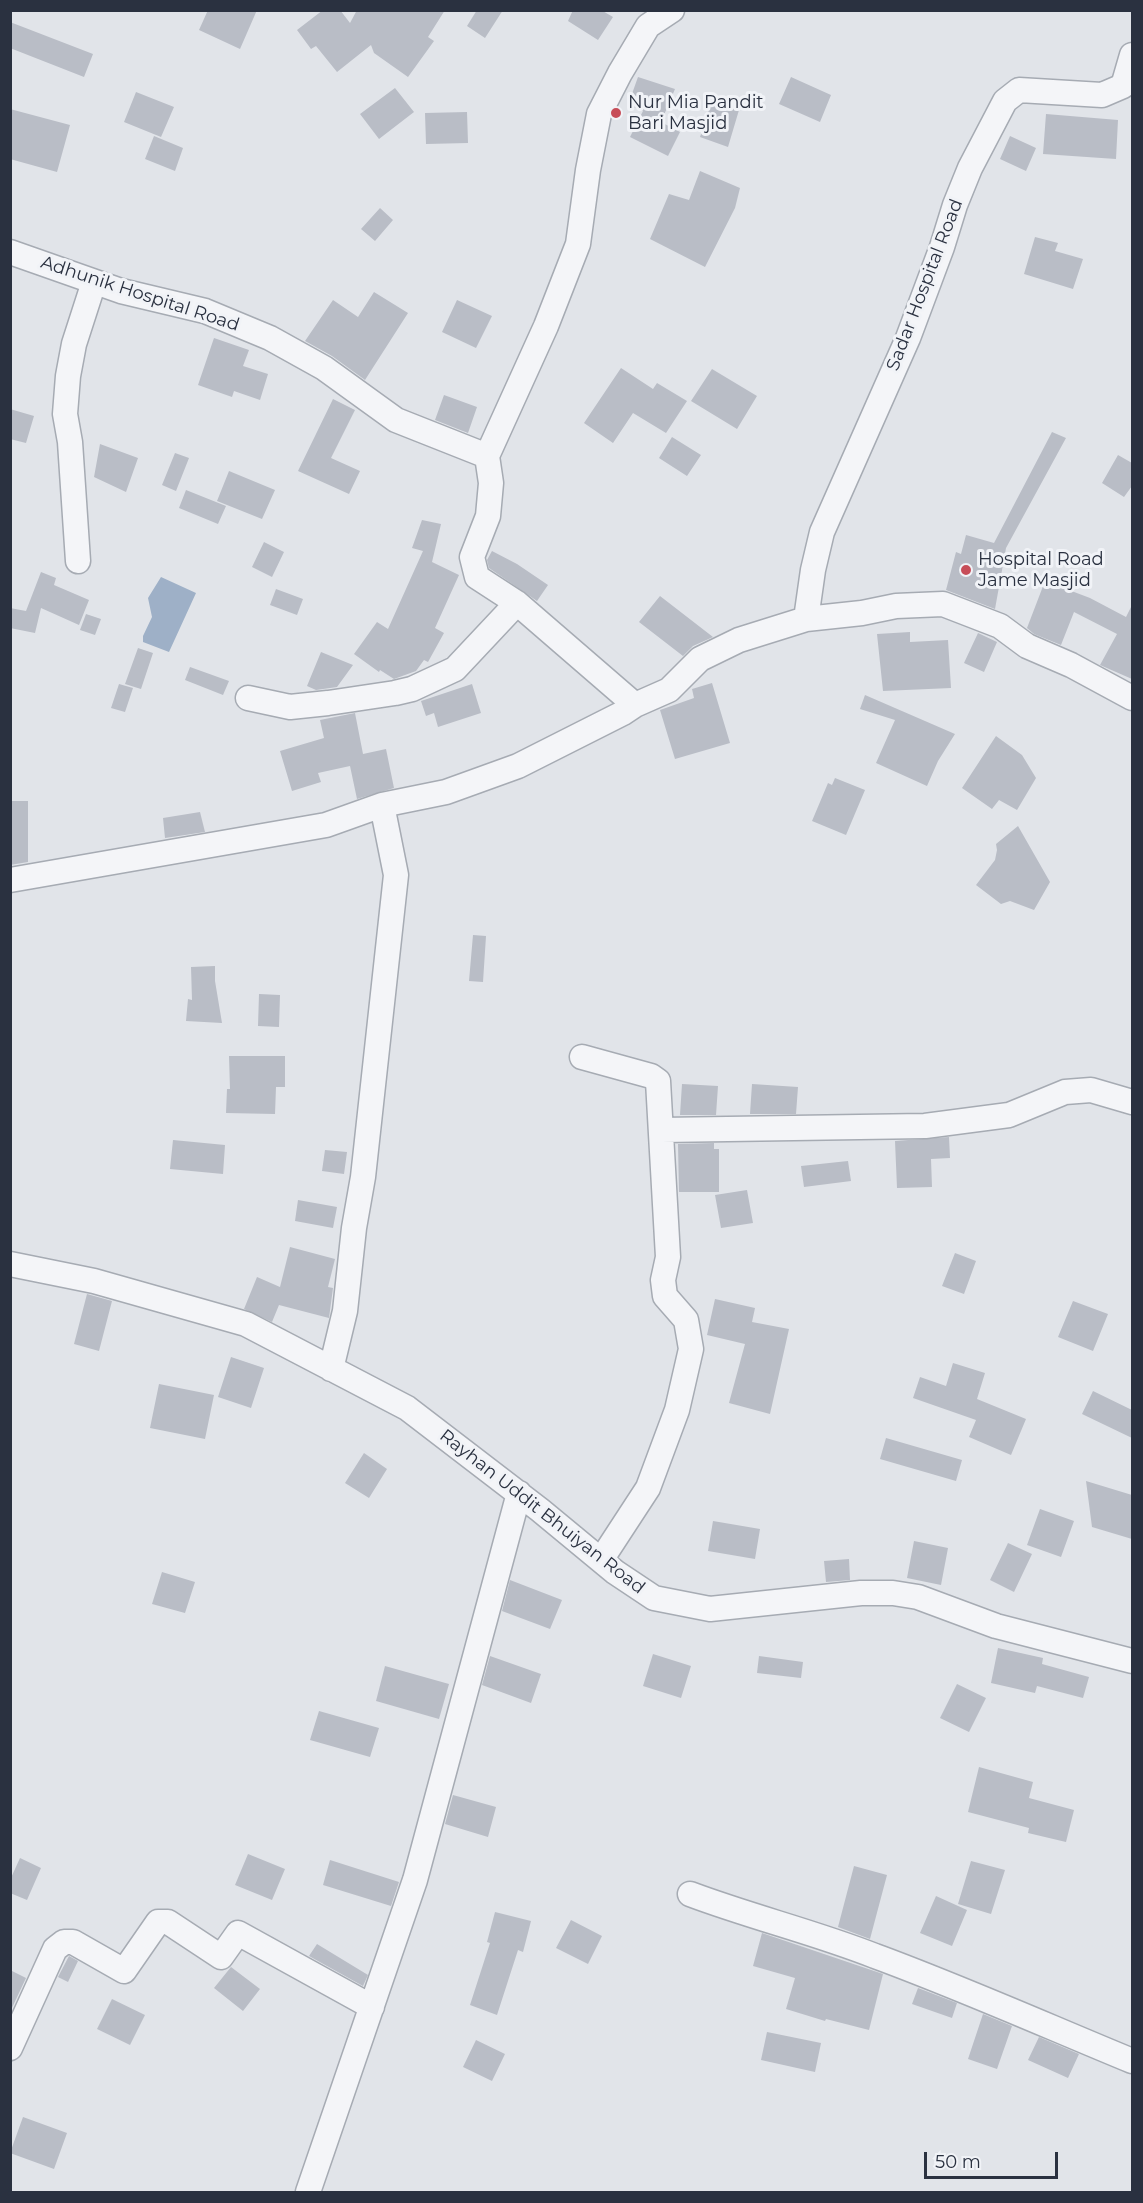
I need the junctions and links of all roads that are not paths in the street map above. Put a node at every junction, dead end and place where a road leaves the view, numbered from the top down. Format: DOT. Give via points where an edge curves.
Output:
graph roads {
  1 [pos="672,10"];
  2 [pos="1132,55"];
  3 [pos="10,252"];
  4 [pos="94,282"];
  5 [pos="487,456"];
  6 [pos="78,561"];
  7 [pos="517,603"];
  8 [pos="806,619"];
  9 [pos="248,698"];
  10 [pos="1132,698"];
  11 [pos="635,705"];
  12 [pos="385,818"];
  13 [pos="10,880"];
  14 [pos="582,1057"];
  15 [pos="1132,1102"];
  16 [pos="662,1130"];
  17 [pos="10,1264"];
  18 [pos="331,1369"];
  19 [pos="519,1493"];
  20 [pos="601,1560"];
  21 [pos="1132,1661"];
  22 [pos="690,1894"];
  23 [pos="372,2007"];
  24 [pos="10,2048"];
  25 [pos="1132,2061"];
  26 [pos="308,2193"];
  1 -- 5 [label="street" via="648,26 599,114 578,244"];
  2 -- 8 [label="street, Sadar Hospital Road" via="1123,86 1102,95 1019,90 1005,100 966,177 908,338 822,532"];
  3 -- 4 [label="street, Adhunik Hospital Road"];
  4 -- 5 [label="street, Adhunik Hospital Road" via="205,311 270,338 324,368 396,420"];
  4 -- 6 [label="street" via="74,344 65,414"];
  5 -- 7 [label="street" via="491,483 488,516 472,557 477,577"];
  7 -- 9 [label="street" via="455,669 412,689 290,707"];
  7 -- 11 [label="street"];
  8 -- 10 [label="street" via="896,606 943,604 1000,626 1027,646"];
  8 -- 11 [label="street" via="739,640 700,659 669,690"];
  11 -- 12 [label="street" via="518,766"];
  12 -- 13 [label="street"];
  12 -- 18 [label="street" via="396,875 363,1177 345,1311"];
  14 -- 16 [label="street" via="658,1081"];
  15 -- 16 [label="street" via="1091,1090 1065,1092 1009,1115 925,1126"];
  16 -- 20 [label="street" via="668,1257 663,1280 665,1296 686,1320 691,1349 677,1410 648,1488"];
  17 -- 18 [label="street, Rayhan Uddit Bhuiyan Road" via="94,1281 246,1324"];
  18 -- 19 [label="street, Rayhan Uddit Bhuiyan Road" via="407,1408"];
  19 -- 20 [label="street, Rayhan Uddit Bhuiyan Road"];
  19 -- 23 [label="street" via="415,1880"];
  20 -- 21 [label="street, Rayhan Uddit Bhuiyan Road" via="654,1599 710,1609 893,1593 918,1597 996,1626"];
  22 -- 25 [label="street" via="875,1956"];
  23 -- 24 [label="street" via="238,1933 222,1957 168,1922 158,1922 124,1971 73,1942 64,1942 55,1949"];
  23 -- 26 [label="street"];
}
